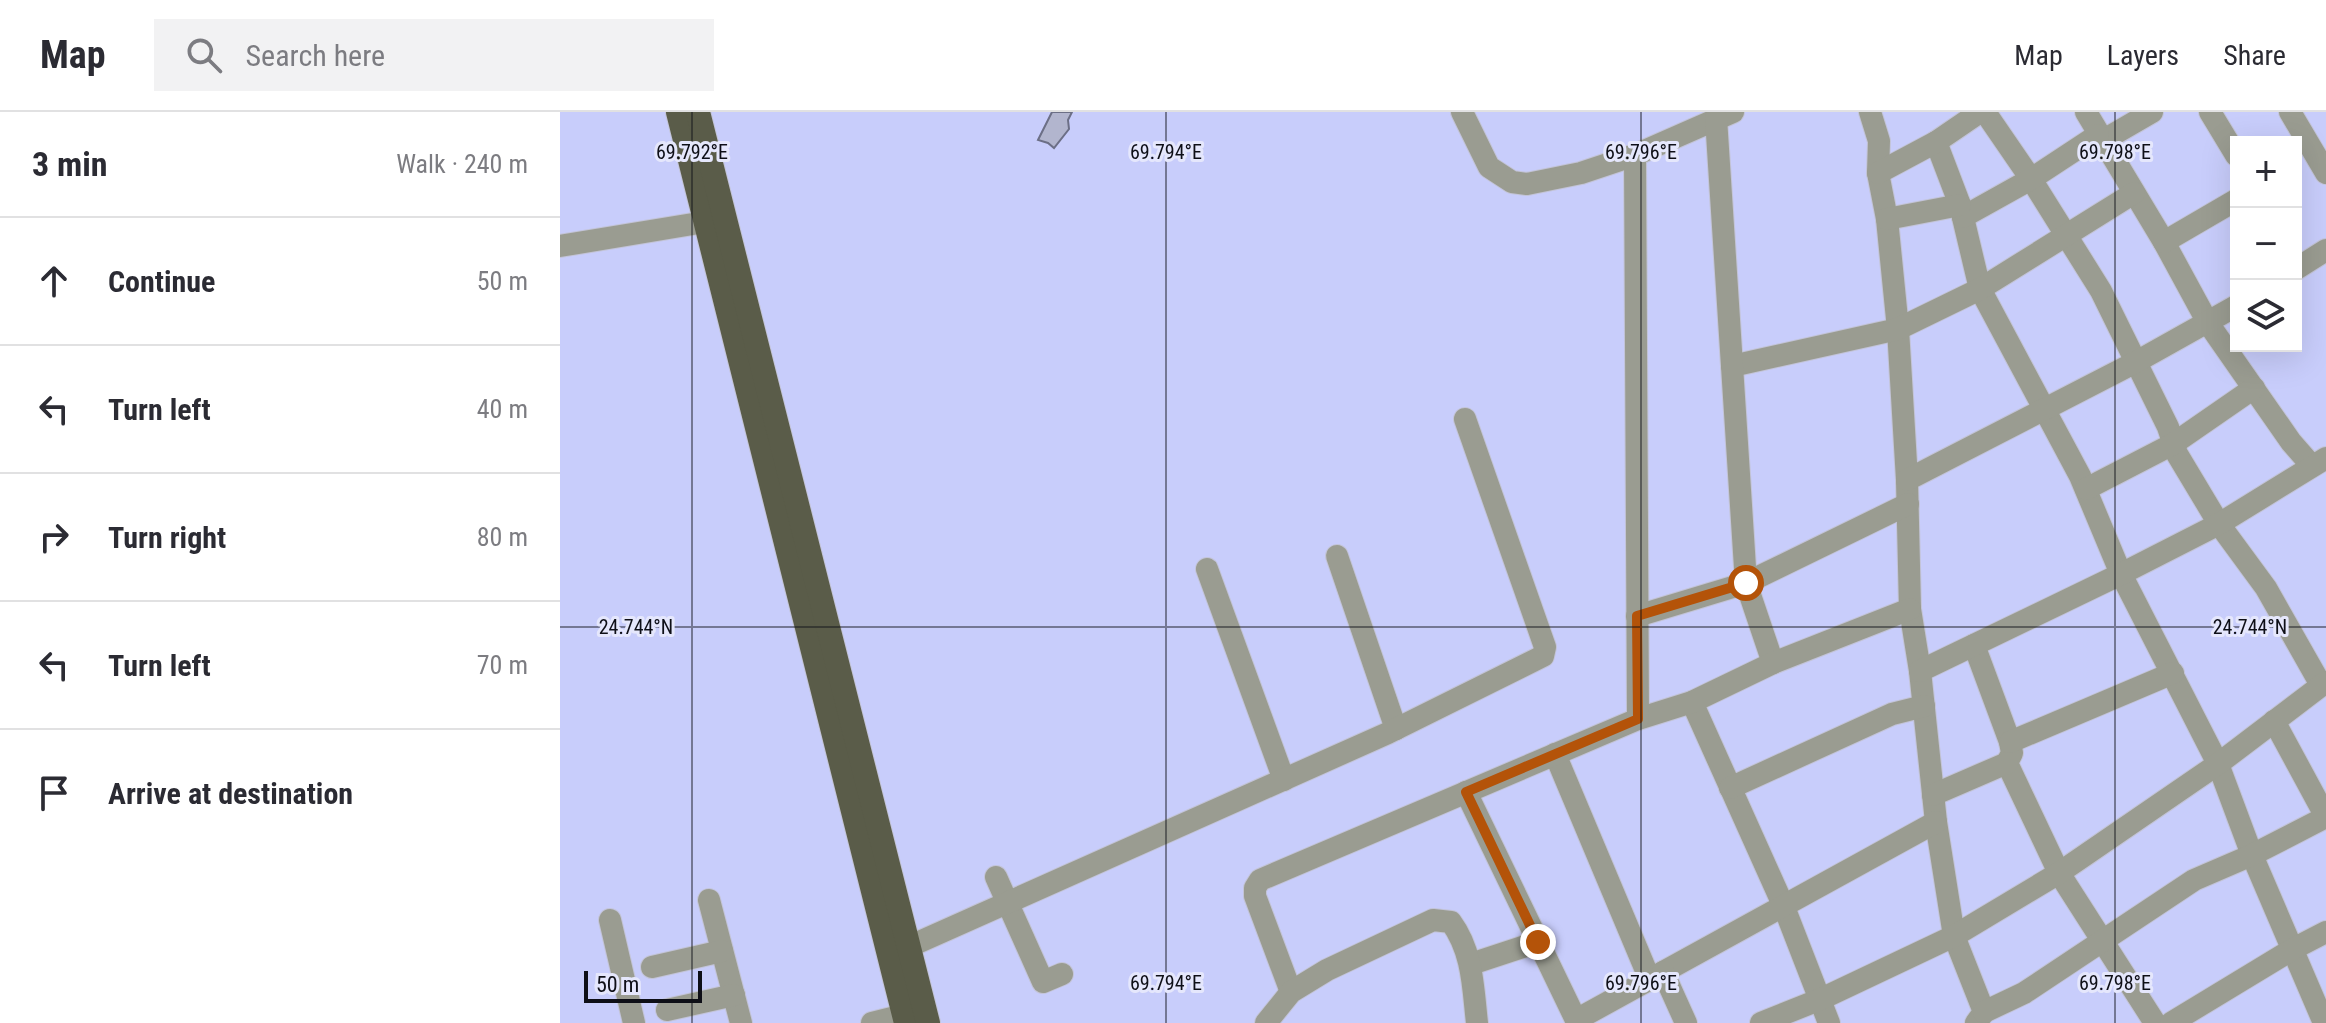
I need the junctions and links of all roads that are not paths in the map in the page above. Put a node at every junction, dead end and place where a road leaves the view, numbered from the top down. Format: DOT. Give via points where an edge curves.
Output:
graph roads {
  1 [pos="678,112"];
  2 [pos="698,112"];
  3 [pos="1462,112"];
  4 [pos="1870,112"];
  5 [pos="1982,112"];
  6 [pos="2086,112"];
  7 [pos="2152,112"];
  8 [pos="2210,112"];
  9 [pos="2290,112"];
  10 [pos="1725,115"];
  11 [pos="2100,138"];
  12 [pos="1936,142"];
  13 [pos="2230,145"];
  14 [pos="1635,155"];
  15 [pos="2316,161"];
  16 [pos="1878,173"];
  17 [pos="2031,179"];
  18 [pos="2134,193"];
  19 [pos="2230,204"];
  20 [pos="1961,211"];
  21 [pos="1887,219"];
  22 [pos="705,222"];
  23 [pos="2067,236"];
  24 [pos="2164,242"];
  25 [pos="560,246"];
  26 [pos="2326,250"];
  27 [pos="2302,265"];
  28 [pos="1980,289"];
  29 [pos="2230,310"];
  30 [pos="2208,323"];
  31 [pos="1898,329"];
  32 [pos="2136,362"];
  33 [pos="1732,366"];
  34 [pos="2254,388"];
  35 [pos="2045,408"];
  36 [pos="1465,419"];
  37 [pos="2173,444"];
  38 [pos="2320,467"];
  39 [pos="1907,480"];
  40 [pos="2086,489"];
  41 [pos="1908,504"];
  42 [pos="2219,524"];
  43 [pos="1337,556"];
  44 [pos="1207,569"];
  45 [pos="2121,574"];
  46 [pos="1746,583"];
  47 [pos="1910,609"];
  48 [pos="1637,616"];
  49 [pos="1974,645"];
  50 [pos="1773,663"];
  51 [pos="1920,671"];
  52 [pos="2173,673"];
  53 [pos="2324,683"];
  54 [pos="1692,702"];
  55 [pos="1924,706"];
  56 [pos="1638,719"];
  57 [pos="2274,721"];
  58 [pos="1396,729"];
  59 [pos="2009,753"];
  60 [pos="1555,754"];
  61 [pos="2218,764"];
  62 [pos="1284,780"];
  63 [pos="1730,788"];
  64 [pos="1466,792"];
  65 [pos="1933,795"];
  66 [pos="1936,822"];
  67 [pos="2252,855"];
  68 [pos="2059,873"];
  69 [pos="996,877"];
  70 [pos="709,900"];
  71 [pos="1008,903"];
  72 [pos="1784,907"];
  73 [pos="610,920"];
  74 [pos="2326,932"];
  75 [pos="1954,936"];
  76 [pos="2104,941"];
  77 [pos="1538,942"];
  78 [pos="908,947"];
  79 [pos="2293,949"];
  80 [pos="722,951"];
  81 [pos="1471,964"];
  82 [pos="652,967"];
  83 [pos="1062,974"];
  84 [pos="1656,976"];
  85 [pos="1291,992"];
  86 [pos="734,995"];
  87 [pos="1821,999"];
  88 [pos="667,1010"];
  89 [pos="905,1019"];
  90 [pos="1588,1019"];
  91 [pos="1988,1019"];
  92 [pos="634,1023"];
  93 [pos="741,1023"];
  94 [pos="872,1023"];
  95 [pos="928,1023"];
  96 [pos="1266,1023"];
  97 [pos="1477,1023"];
  98 [pos="1686,1023"];
  99 [pos="1761,1023"];
  100 [pos="1829,1023"];
  101 [pos="2155,1023"];
  102 [pos="2171,1023"];
  103 [pos="2324,1023"];
  1 -- 22 [label="main road"];
  2 -- 78 [label="main road"];
  3 -- 14 [label="street" via="1489,167 1512,182 1541,182"];
  4 -- 16 [label="street" via="1879,141"];
  5 -- 12 [label="street"];
  5 -- 17 [label="street"];
  6 -- 11 [label="street"];
  7 -- 11 [label="street"];
  8 -- 13 [label="street"];
  9 -- 15 [label="street"];
  10 -- 14 [label="street"];
  10 -- 33 [label="street"];
  11 -- 17 [label="street"];
  11 -- 18 [label="street"];
  12 -- 16 [label="street"];
  12 -- 20 [label="street"];
  14 -- 48 [label="street"];
  16 -- 21 [label="street"];
  17 -- 20 [label="street"];
  17 -- 23 [label="street"];
  18 -- 23 [label="street"];
  18 -- 24 [label="street"];
  19 -- 24 [label="street"];
  20 -- 21 [label="street"];
  20 -- 28 [label="street"];
  21 -- 31 [label="street"];
  22 -- 25 [label="street"];
  22 -- 89 [label="main road"];
  23 -- 28 [label="street"];
  23 -- 32 [label="street"];
  24 -- 30 [label="street"];
  26 -- 27 [label="street"];
  28 -- 31 [label="street"];
  28 -- 35 [label="street"];
  29 -- 30 [label="street"];
  30 -- 32 [label="street"];
  30 -- 34 [label="street"];
  31 -- 33 [label="street"];
  31 -- 39 [label="street"];
  32 -- 35 [label="street"];
  32 -- 37 [label="street"];
  33 -- 46 [label="street"];
  34 -- 37 [label="street"];
  34 -- 38 [label="street" via="2291,442"];
  35 -- 39 [label="street"];
  35 -- 40 [label="street"];
  36 -- 58 [label="street" via="1545,647 1543,656"];
  37 -- 40 [label="street"];
  37 -- 42 [label="street"];
  38 -- 42 [label="street"];
  39 -- 41 [label="street"];
  40 -- 45 [label="street"];
  41 -- 46 [label="street"];
  41 -- 47 [label="street"];
  42 -- 45 [label="street"];
  42 -- 53 [label="street"];
  43 -- 58 [label="street"];
  44 -- 62 [label="street"];
  45 -- 49 [label="street"];
  45 -- 52 [label="street"];
  46 -- 48 [label="street"];
  46 -- 50 [label="street"];
  47 -- 50 [label="street"];
  47 -- 51 [label="street"];
  48 -- 56 [label="street"];
  49 -- 51 [label="street"];
  49 -- 59 [label="street"];
  50 -- 54 [label="street"];
  51 -- 55 [label="street"];
  52 -- 59 [label="street"];
  52 -- 61 [label="street"];
  53 -- 57 [label="street"];
  54 -- 56 [label="street"];
  54 -- 63 [label="street"];
  55 -- 63 [label="street" via="1892,714"];
  55 -- 65 [label="street"];
  56 -- 60 [label="street"];
  57 -- 61 [label="street"];
  57 -- 67 [label="street" via="2326,817"];
  58 -- 62 [label="street"];
  59 -- 65 [label="street"];
  59 -- 68 [label="street"];
  60 -- 64 [label="street"];
  60 -- 84 [label="street"];
  61 -- 67 [label="street"];
  61 -- 68 [label="street"];
  62 -- 71 [label="street"];
  63 -- 72 [label="street"];
  64 -- 77 [label="street"];
  64 -- 85 [label="street" via="1260,880 1255,896"];
  65 -- 66 [label="street"];
  66 -- 72 [label="street"];
  66 -- 75 [label="street"];
  67 -- 76 [label="street" via="2194,880"];
  67 -- 79 [label="street"];
  68 -- 75 [label="street"];
  68 -- 76 [label="street"];
  69 -- 71 [label="street"];
  70 -- 80 [label="street"];
  71 -- 78 [label="street"];
  71 -- 83 [label="street" via="1043,982"];
  72 -- 84 [label="street"];
  72 -- 87 [label="street"];
  73 -- 92 [label="street"];
  74 -- 79 [label="street"];
  75 -- 87 [label="street"];
  75 -- 91 [label="street"];
  76 -- 91 [label="street"];
  76 -- 101 [label="street"];
  77 -- 81 [label="street"];
  77 -- 90 [label="street" via="1576,1020"];
  78 -- 95 [label="main road"];
  79 -- 102 [label="street"];
  79 -- 103 [label="street"];
  80 -- 82 [label="street"];
  80 -- 86 [label="street"];
  81 -- 85 [label="street" via="1451,922 1433,920"];
  81 -- 97 [label="street"];
  84 -- 90 [label="street"];
  84 -- 98 [label="street"];
  85 -- 96 [label="street"];
  86 -- 88 [label="street"];
  86 -- 93 [label="street"];
  87 -- 99 [label="street"];
  87 -- 100 [label="street"];
  89 -- 94 [label="street"];
}
